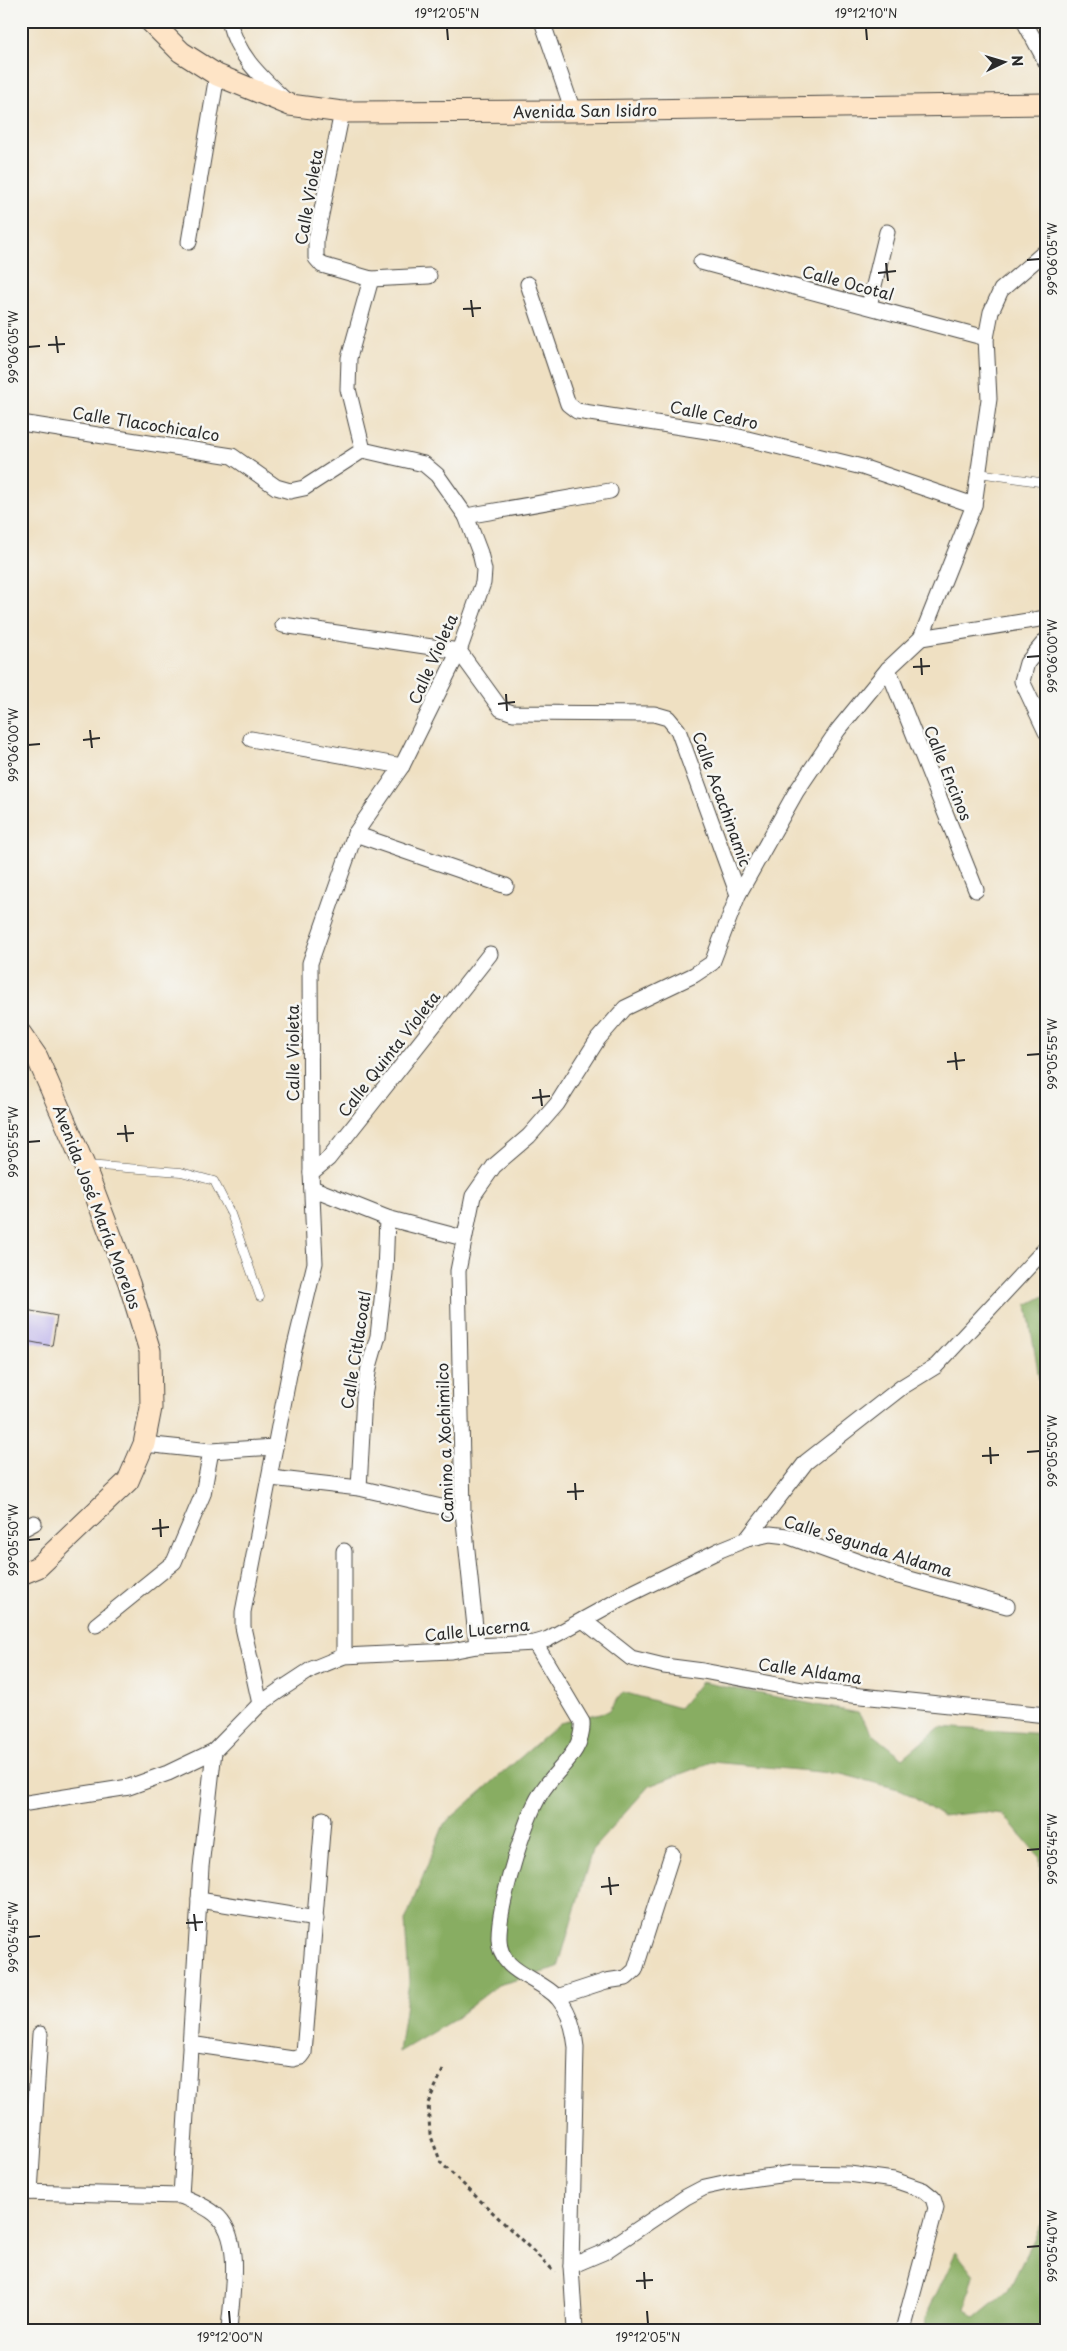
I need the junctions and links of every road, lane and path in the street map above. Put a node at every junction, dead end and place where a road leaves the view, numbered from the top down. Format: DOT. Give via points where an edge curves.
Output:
graph roads {
  1 [pos="150,21"];
  2 [pos="229,21"];
  3 [pos="542,21"];
  4 [pos="1024,21"];
  5 [pos="1046,62"];
  6 [pos="217,75"];
  7 [pos="1046,104"];
  8 [pos="290,105"];
  9 [pos="573,111"];
  10 [pos="342,112"];
  11 [pos="887,232"];
  12 [pos="189,242"];
  13 [pos="1046,251"];
  14 [pos="701,262"];
  15 [pos="429,276"];
  16 [pos="371,279"];
  17 [pos="528,284"];
  18 [pos="869,306"];
  19 [pos="986,338"];
  20 [pos="21,423"];
  21 [pos="363,450"];
  22 [pos="979,474"];
  23 [pos="1046,483"];
  24 [pos="610,491"];
  25 [pos="974,505"];
  26 [pos="466,516"];
  27 [pos="1046,618"];
  28 [pos="283,625"];
  29 [pos="921,638"];
  30 [pos="1046,640"];
  31 [pos="460,651"];
  32 [pos="888,669"];
  33 [pos="1046,732"];
  34 [pos="252,738"];
  35 [pos="402,766"];
  36 [pos="355,834"];
  37 [pos="506,886"];
  38 [pos="976,890"];
  39 [pos="738,895"];
  40 [pos="490,954"];
  41 [pos="21,1034"];
  42 [pos="84,1165"];
  43 [pos="311,1180"];
  44 [pos="387,1218"];
  45 [pos="463,1238"];
  46 [pos="1046,1248"];
  47 [pos="1040,1265"];
  48 [pos="260,1297"];
  49 [pos="144,1444"];
  50 [pos="275,1447"];
  51 [pos="211,1451"];
  52 [pos="271,1478"];
  53 [pos="359,1488"];
  54 [pos="463,1512"];
  55 [pos="747,1539"];
  56 [pos="344,1551"];
  57 [pos="21,1574"];
  58 [pos="1007,1606"];
  59 [pos="583,1620"];
  60 [pos="96,1625"];
  61 [pos="535,1643"];
  62 [pos="477,1646"];
  63 [pos="344,1656"];
  64 [pos="260,1704"];
  65 [pos="1046,1715"];
  66 [pos="214,1751"];
  67 [pos="21,1804"];
  68 [pos="323,1819"];
  69 [pos="672,1854"];
  70 [pos="199,1900"];
  71 [pos="316,1919"];
  72 [pos="557,1997"];
  73 [pos="40,2034"];
  74 [pos="190,2044"];
  75 [pos="443,2070"];
  76 [pos="26,2192"];
  77 [pos="181,2196"];
  78 [pos="571,2266"];
  79 [pos="573,2288"];
  80 [pos="229,2330"];
  81 [pos="575,2330"];
  82 [pos="903,2330"];
  1 -- 6 [label="main road, Avenida San Isidro" via="181,52"];
  2 -- 8 [label="street" via="233,39 249,65"];
  3 -- 9 [label="street"];
  4 -- 5 [label="street"];
  6 -- 8 [label="main road, Avenida San Isidro"];
  6 -- 12 [label="street"];
  7 -- 9 [label="main road, Avenida San Isidro"];
  8 -- 10 [label="main road, Avenida San Isidro"];
  9 -- 10 [label="main road, Avenida San Isidro"];
  10 -- 16 [label="street, Calle Violeta" via="316,239 316,258 322,264"];
  11 -- 18 [label="street"];
  13 -- 19 [label="street" via="1001,290 991,312"];
  14 -- 18 [label="street, Calle Ocotal"];
  15 -- 16 [label="street"];
  16 -- 21 [label="street" via="349,366 348,389"];
  17 -- 25 [label="street, Calle Cedro" via="568,404 577,411 727,434 862,467"];
  18 -- 19 [label="street, Calle Ocotal"];
  19 -- 22 [label="street" via="989,399"];
  20 -- 21 [label="street, Calle Tlacochicalco" via="232,456 276,487 290,491 304,488"];
  21 -- 26 [label="street, Calle Violeta" via="424,464 437,475"];
  22 -- 23 [label="lane"];
  22 -- 25 [label="street"];
  24 -- 26 [label="street"];
  25 -- 29 [label="street"];
  26 -- 31 [label="street, Calle Violeta" via="484,570 483,583"];
  27 -- 29 [label="street"];
  28 -- 31 [label="street"];
  29 -- 32 [label="street, Camino a Xochimilco"];
  30 -- 33 [label="street" via="1027,664 1022,682"];
  31 -- 35 [label="street, Calle Violeta"];
  31 -- 39 [label="street, Calle Acachinamic" via="501,709 512,713 654,714 668,718 678,730"];
  32 -- 38 [label="street, Calle Encinos"];
  32 -- 39 [label="street, Camino a Xochimilco" via="838,730 796,792"];
  34 -- 35 [label="street"];
  35 -- 36 [label="street, Calle Violeta"];
  36 -- 37 [label="street"];
  36 -- 43 [label="street, Calle Violeta" via="310,964"];
  39 -- 45 [label="street, Camino a Xochimilco" via="712,963 625,1008 598,1039 557,1104 529,1136 488,1174 473,1196"];
  40 -- 43 [label="street, Calle Quinta Violeta"];
  41 -- 42 [label="main road, Avenida José María Morelos" via="37,1058"];
  42 -- 48 [label="lane" via="181,1172 214,1180 231,1214"];
  42 -- 49 [label="main road, Avenida José María Morelos" via="130,1283 150,1351 151,1408"];
  43 -- 44 [label="street"];
  43 -- 50 [label="street, Calle Violeta" via="315,1263"];
  44 -- 45 [label="street"];
  44 -- 53 [label="street, Calle Citlacoatl" via="378,1336 364,1396"];
  45 -- 54 [label="street, Camino a Xochimilco" via="458,1271"];
  46 -- 47 [label="street"];
  47 -- 55 [label="street" via="936,1366 902,1387 806,1462"];
  49 -- 51 [label="street"];
  49 -- 57 [label="main road, Avenida José María Morelos" via="128,1481 38,1567"];
  50 -- 51 [label="street"];
  50 -- 52 [label="street, Calle Violeta"];
  51 -- 60 [label="street" via="203,1494 174,1562"];
  52 -- 53 [label="street"];
  52 -- 64 [label="street, Calle Violeta" via="261,1510 243,1612 243,1627"];
  53 -- 54 [label="street"];
  54 -- 62 [label="street, Camino a Xochimilco"];
  55 -- 58 [label="street, Calle Segunda Aldama" via="770,1534 787,1536 894,1575"];
  55 -- 59 [label="street, Calle Lucerna" via="636,1591"];
  56 -- 63 [label="street"];
  59 -- 61 [label="street, Calle Lucerna"];
  59 -- 65 [label="street, Calle Aldama" via="631,1658 664,1666 803,1690"];
  61 -- 62 [label="street, Calle Lucerna"];
  61 -- 72 [label="street" via="582,1722 582,1736 576,1749 541,1793 525,1828 508,1884 499,1939 503,1957 518,1972"];
  62 -- 63 [label="street, Calle Lucerna" via="394,1655"];
  63 -- 64 [label="street, Calle Lucerna" via="312,1669"];
  64 -- 66 [label="street, Calle Lucerna"];
  66 -- 67 [label="street" via="129,1787"];
  66 -- 70 [label="street"];
  68 -- 71 [label="street"];
  69 -- 72 [label="street" via="634,1970 626,1978"];
  70 -- 71 [label="street"];
  70 -- 74 [label="street"];
  71 -- 74 [label="street" via="304,2053 301,2057 293,2059"];
  72 -- 78 [label="street" via="574,2028 576,2047"];
  73 -- 76 [label="street"];
  74 -- 77 [label="street"];
  75 -- 79 [label="path" via="428,2103 430,2134 441,2163"];
  76 -- 77 [label="street"];
  77 -- 80 [label="street" via="216,2214 230,2235 234,2264"];
  78 -- 79 [label="street"];
  78 -- 82 [label="street" via="604,2252 705,2187 794,2172 894,2180 923,2190 933,2198 936,2208"];
  79 -- 81 [label="street"];
}
